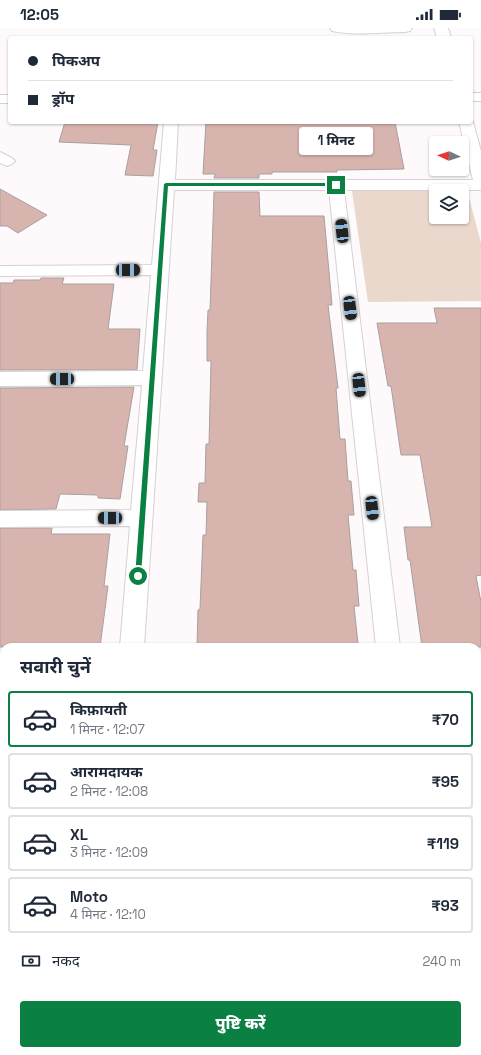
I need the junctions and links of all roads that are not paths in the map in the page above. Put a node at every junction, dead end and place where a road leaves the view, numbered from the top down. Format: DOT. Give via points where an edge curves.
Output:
graph roads {
  1 [pos="337,28"];
  2 [pos="405,28"];
  3 [pos="171,124"];
  4 [pos="467,124"];
  5 [pos="481,180"];
  6 [pos="166,184"];
  7 [pos="336,185"];
  8 [pos="481,185"];
  9 [pos="0,270"];
  10 [pos="160,270"];
  11 [pos="152,378"];
  12 [pos="0,380"];
  13 [pos="142,518"];
  14 [pos="0,519"];
  15 [pos="132,643"];
  16 [pos="388,643"];
  1 -- 2 [label="street"];
  3 -- 6 [label="street"];
  4 -- 5 [label="street"];
  6 -- 7 [label="street"];
  6 -- 10 [label="street"];
  7 -- 8 [label="street"];
  7 -- 16 [label="street"];
  9 -- 10 [label="street"];
  10 -- 11 [label="street"];
  11 -- 12 [label="street"];
  11 -- 13 [label="street"];
  13 -- 14 [label="street"];
  13 -- 15 [label="street"];
}
